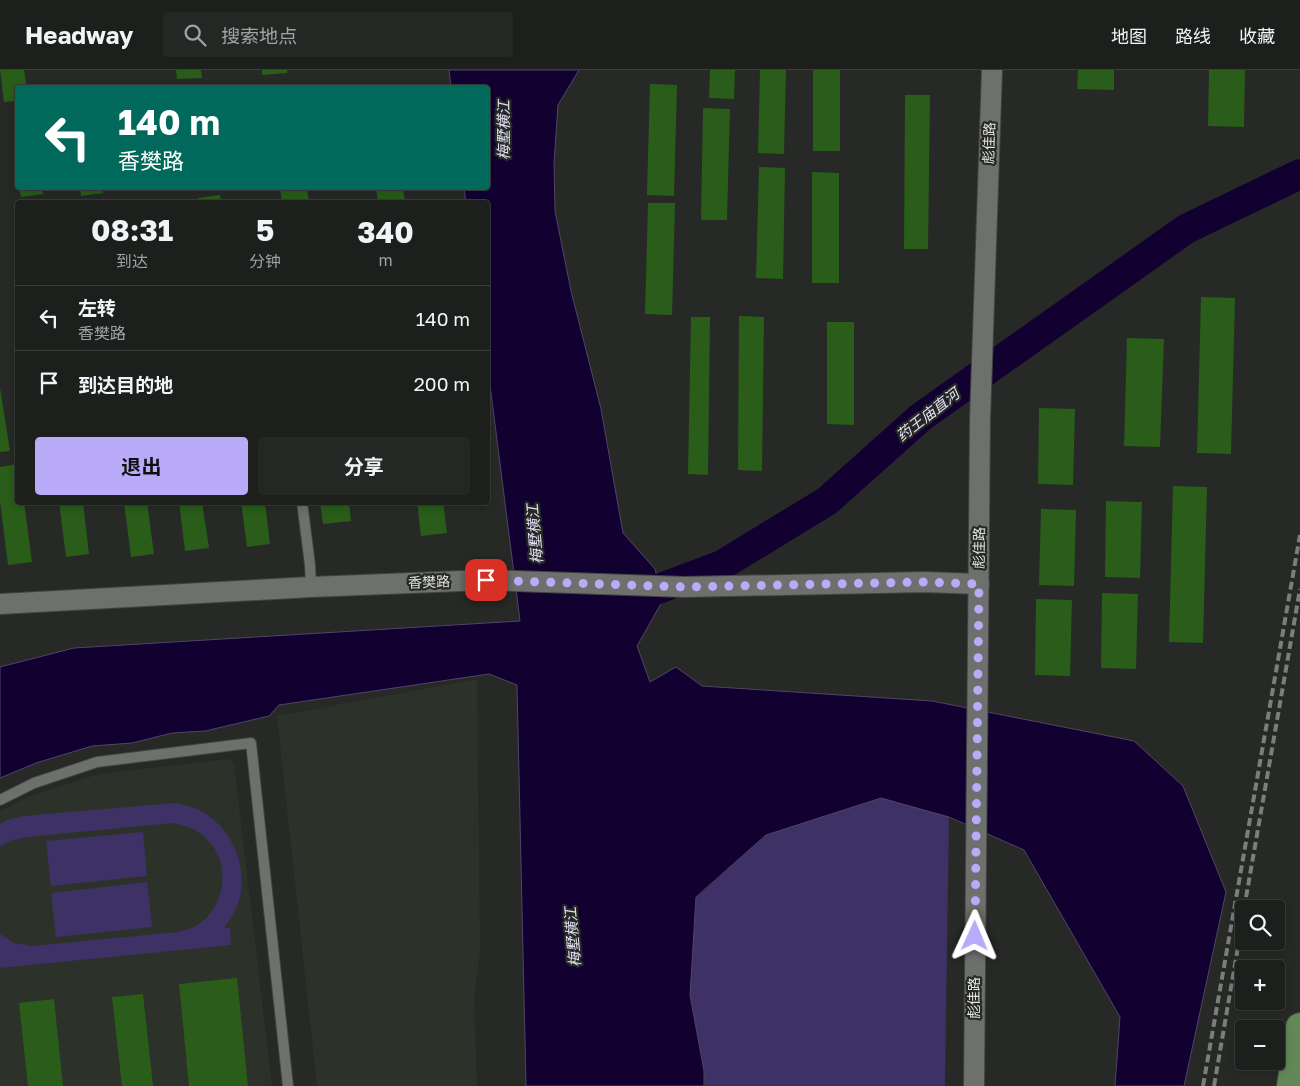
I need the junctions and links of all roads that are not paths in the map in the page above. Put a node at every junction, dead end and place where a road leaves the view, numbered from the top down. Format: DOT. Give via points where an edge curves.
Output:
graph roads {
  1 [pos="992,70"];
  2 [pos="302,505"];
  3 [pos="979,584"];
  4 [pos="311,587"];
  5 [pos="0,604"];
  6 [pos="0,800"];
  7 [pos="1300,1027"];
  8 [pos="288,1086"];
  9 [pos="974,1086"];
  10 [pos="1291,1086"];
  1 -- 3 [label="street, 彪佳路" via="982,354"];
  2 -- 4 [label="lane"];
  3 -- 4 [label="street, 香樊路" via="924,582 685,587 486,580"];
  3 -- 9 [label="street, 彪佳路"];
  4 -- 5 [label="street, 香樊路"];
  6 -- 8 [label="lane" via="34,783 97,762 251,743"];
  7 -- 10 [label="main road"];
}
